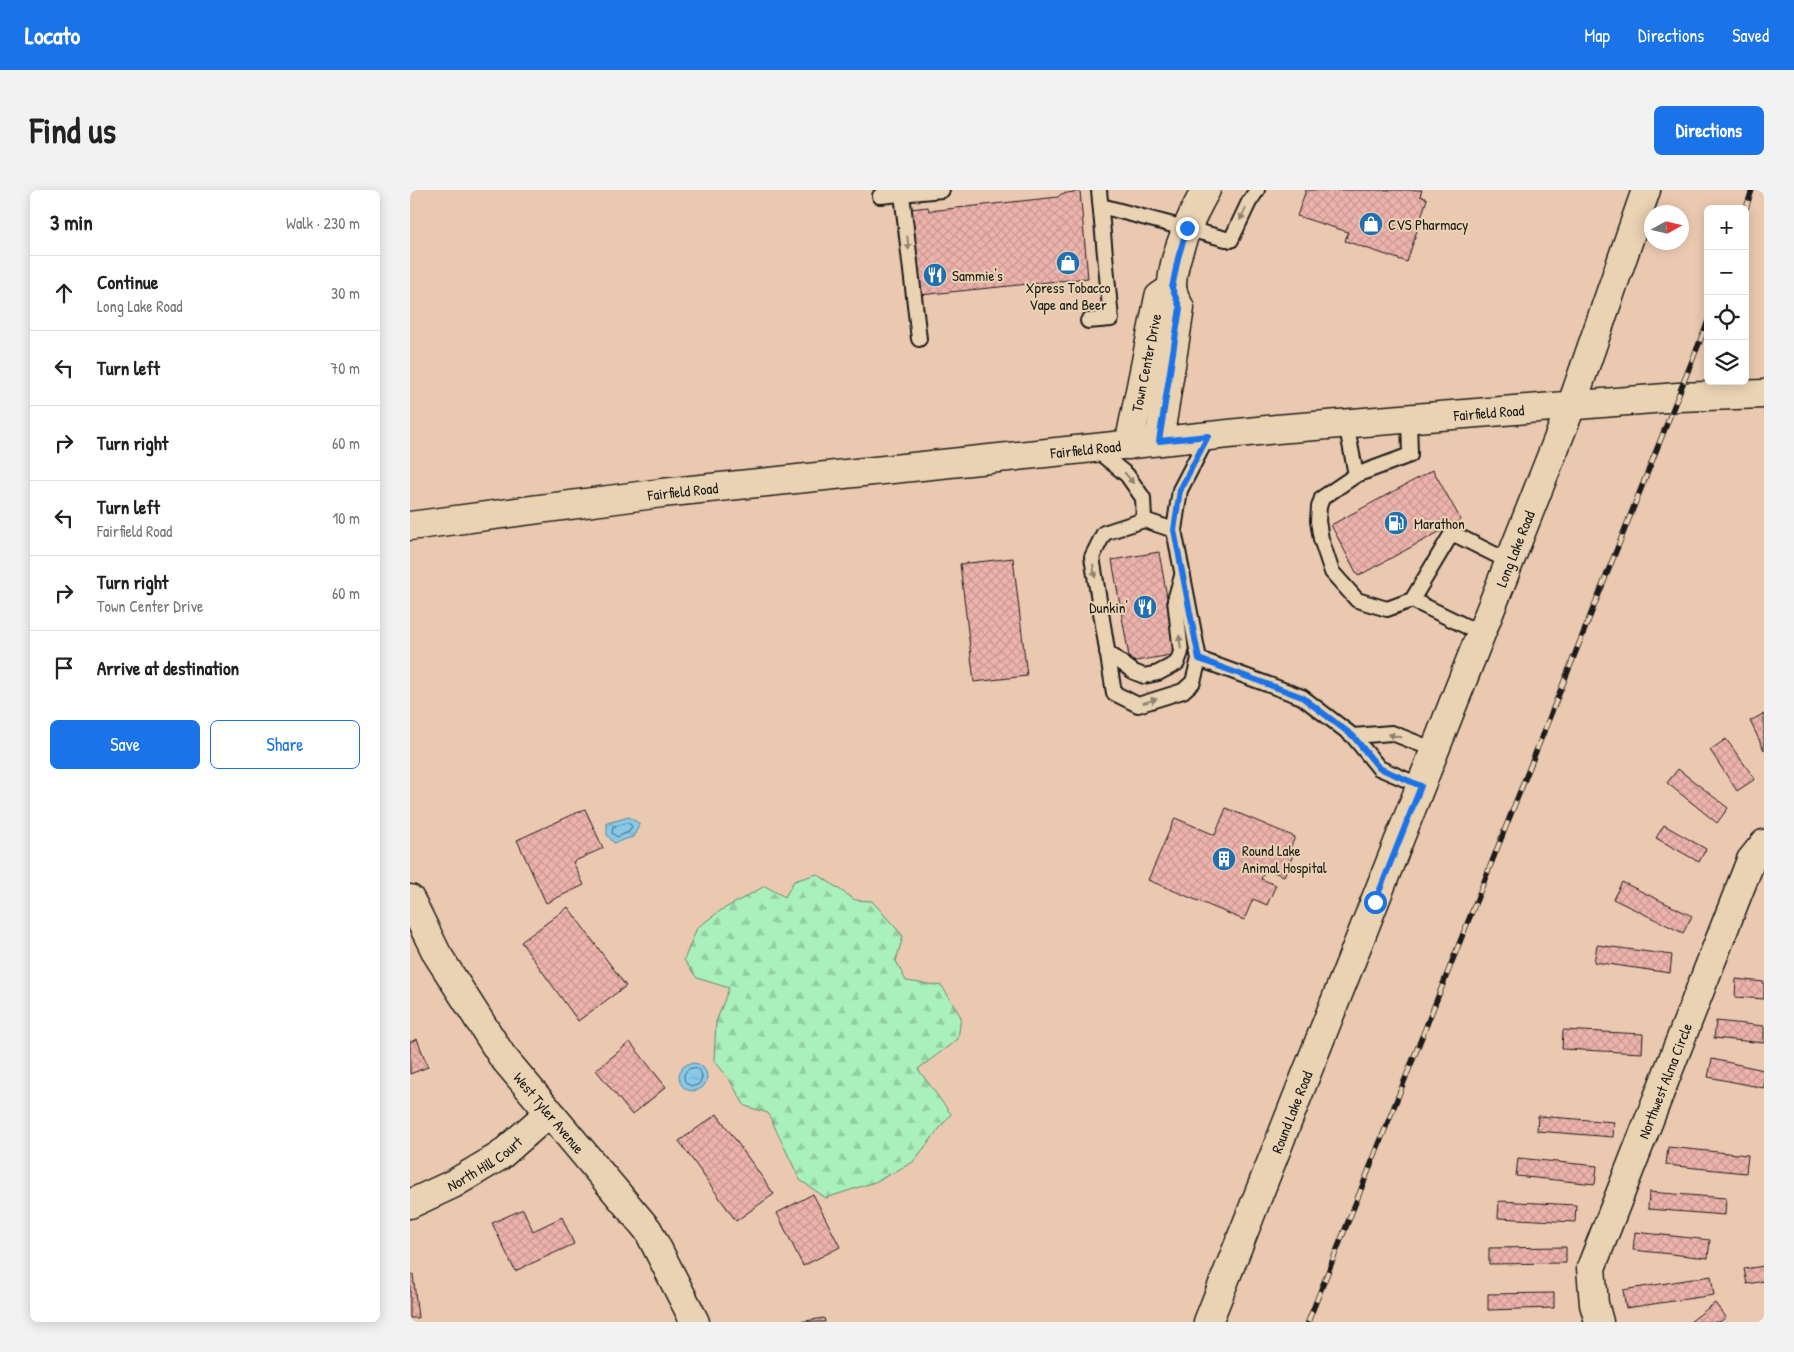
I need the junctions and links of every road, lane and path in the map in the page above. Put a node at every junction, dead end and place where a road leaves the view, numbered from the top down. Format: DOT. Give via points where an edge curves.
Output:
graph roads {
  1 [pos="942,190"];
  2 [pos="1100,190"];
  3 [pos="1206,190"];
  4 [pos="1258,190"];
  5 [pos="1646,190"];
  6 [pos="902,194"];
  7 [pos="880,196"];
  8 [pos="1101,206"];
  9 [pos="1187,228"];
  10 [pos="1172,288"];
  11 [pos="1088,321"];
  12 [pos="918,339"];
  13 [pos="1764,394"];
  14 [pos="1572,404"];
  15 [pos="1409,418"];
  16 [pos="1346,423"];
  17 [pos="1208,436"];
  18 [pos="1159,441"];
  19 [pos="1129,444"];
  20 [pos="1093,448"];
  21 [pos="1356,475"];
  22 [pos="1144,520"];
  23 [pos="410,526"];
  24 [pos="1174,530"];
  25 [pos="1510,562"];
  26 [pos="1183,573"];
  27 [pos="1412,600"];
  28 [pos="1482,634"];
  29 [pos="1107,652"];
  30 [pos="1199,659"];
  31 [pos="1353,736"];
  32 [pos="1435,750"];
  33 [pos="1421,786"];
  34 [pos="1764,844"];
  35 [pos="410,899"];
  36 [pos="1375,902"];
  37 [pos="550,1112"];
  38 [pos="410,1204"];
  39 [pos="694,1322"];
  40 [pos="1208,1322"];
  41 [pos="1600,1322"];
  1 -- 6 [label="lane"];
  2 -- 8 [label="lane"];
  3 -- 9 [label="street, Town Center Drive"];
  4 -- 9 [label="lane, one-way" via="1228,239"];
  5 -- 14 [label="street, Long Lake Road"];
  6 -- 7 [label="lane"];
  6 -- 12 [label="lane, one-way"];
  8 -- 9 [label="lane"];
  8 -- 11 [label="lane" via="1111,319"];
  9 -- 10 [label="street, Town Center Drive"];
  10 -- 18 [label="street, Town Center Drive" via="1180,308"];
  10 -- 19 [label="street, Town Center Drive" via="1159,297"];
  13 -- 14 [label="street, Fairfield Road"];
  14 -- 15 [label="street, Fairfield Road"];
  14 -- 25 [label="street, Long Lake Road"];
  15 -- 16 [label="street, Fairfield Road"];
  15 -- 21 [label="lane" via="1410,455"];
  16 -- 17 [label="street, Fairfield Road"];
  16 -- 21 [label="lane"];
  17 -- 18 [label="street, Fairfield Road"];
  17 -- 24 [label="lane" via="1180,490"];
  18 -- 19 [label="street, Fairfield Road"];
  19 -- 20 [label="street, Fairfield Road"];
  20 -- 22 [label="lane, one-way" via="1133,483 1143,498"];
  20 -- 23 [label="street, Fairfield Road" via="662,493"];
  21 -- 27 [label="lane" via="1322,498 1319,507 1321,539 1332,572 1357,600 1387,609"];
  22 -- 24 [label="lane"];
  22 -- 29 [label="lane, one-way" via="1104,533 1092,557"];
  24 -- 26 [label="lane"];
  25 -- 27 [label="lane" via="1452,533"];
  25 -- 28 [label="street, Long Lake Road"];
  29 -- 26 [label="lane, one-way" via="1144,676 1158,674 1177,663 1181,652 1175,600"];
  26 -- 30 [label="lane"];
  27 -- 28 [label="lane"];
  28 -- 32 [label="street, Long Lake Road"];
  29 -- 30 [label="lane, one-way" via="1114,693 1138,704 1183,691 1193,682"];
  30 -- 31 [label="lane" via="1302,697"];
  32 -- 31 [label="lane, one-way" via="1392,733"];
  31 -- 33 [label="lane" via="1379,768"];
  32 -- 33 [label="street, Long Lake Road"];
  33 -- 36 [label="street, Long Lake Road"];
  34 -- 41 [label="street, Northwest Alma Circle" via="1751,860 1591,1268 1594,1304"];
  35 -- 37 [label="street, West Tyler Avenue" via="437,954 502,1056"];
  36 -- 40 [label="street, Round Lake Road"];
  37 -- 38 [label="street, North Hill Court" via="500,1156 453,1184"];
  37 -- 39 [label="street, West Tyler Avenue" via="648,1230"];
}
